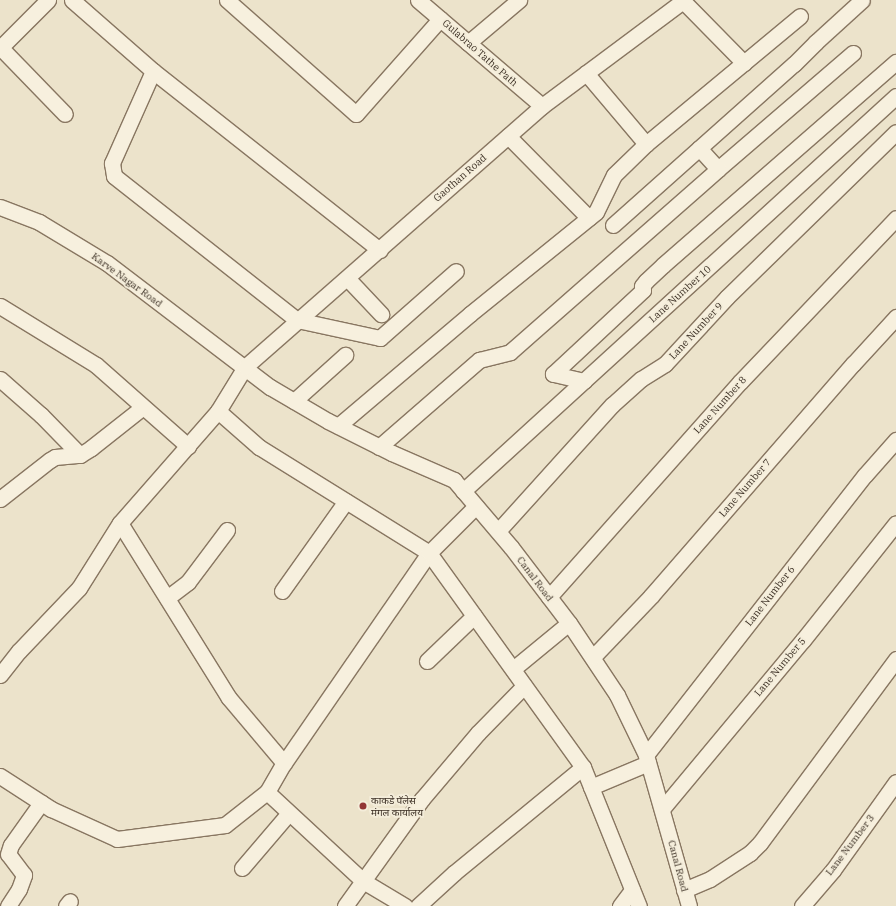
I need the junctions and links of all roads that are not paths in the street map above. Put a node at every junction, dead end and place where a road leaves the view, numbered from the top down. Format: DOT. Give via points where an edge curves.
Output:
graph roads {
  1 [pos="48,0"];
  2 [pos="72,0"];
  3 [pos="227,0"];
  4 [pos="418,0"];
  5 [pos="519,0"];
  6 [pos="683,0"];
  7 [pos="862,0"];
  8 [pos="800,16"];
  9 [pos="440,19"];
  10 [pos="468,43"];
  11 [pos="0,48"];
  12 [pos="852,53"];
  13 [pos="896,62"];
  14 [pos="744,63"];
  15 [pos="153,71"];
  16 [pos="586,73"];
  17 [pos="896,96"];
  18 [pos="542,106"];
  19 [pos="65,114"];
  20 [pos="896,132"];
  21 [pos="508,136"];
  22 [pos="646,144"];
  23 [pos="699,148"];
  24 [pos="718,169"];
  25 [pos="0,207"];
  26 [pos="589,218"];
  27 [pos="896,218"];
  28 [pos="613,225"];
  29 [pos="380,250"];
  30 [pos="456,271"];
  31 [pos="347,278"];
  32 [pos="0,306"];
  33 [pos="381,314"];
  34 [pos="896,318"];
  35 [pos="297,320"];
  36 [pos="345,355"];
  37 [pos="245,367"];
  38 [pos="0,379"];
  39 [pos="584,382"];
  40 [pos="294,400"];
  41 [pos="143,406"];
  42 [pos="218,411"];
  43 [pos="338,426"];
  44 [pos="896,440"];
  45 [pos="188,446"];
  46 [pos="379,447"];
  47 [pos="80,455"];
  48 [pos="463,491"];
  49 [pos="0,499"];
  50 [pos="346,501"];
  51 [pos="476,506"];
  52 [pos="120,523"];
  53 [pos="896,523"];
  54 [pos="227,530"];
  55 [pos="498,531"];
  56 [pos="429,553"];
  57 [pos="282,591"];
  58 [pos="549,597"];
  59 [pos="167,598"];
  60 [pos="474,616"];
  61 [pos="569,624"];
  62 [pos="593,657"];
  63 [pos="896,660"];
  64 [pos="427,661"];
  65 [pos="513,669"];
  66 [pos="0,674"];
  67 [pos="524,686"];
  68 [pos="647,759"];
  69 [pos="284,763"];
  70 [pos="583,767"];
  71 [pos="0,776"];
  72 [pos="896,782"];
  73 [pos="591,787"];
  74 [pos="268,792"];
  75 [pos="41,803"];
  76 [pos="662,809"];
  77 [pos="290,813"];
  78 [pos="242,868"];
  79 [pos="363,881"];
  80 [pos="632,890"];
  81 [pos="684,890"];
  82 [pos="8,906"];
  83 [pos="345,906"];
  84 [pos="405,906"];
  85 [pos="418,906"];
  86 [pos="620,906"];
  87 [pos="639,906"];
  88 [pos="689,906"];
  89 [pos="802,906"];
  1 -- 11 [label="street"];
  2 -- 15 [label="street"];
  3 -- 9 [label="street" via="356,114"];
  4 -- 9 [label="street, Gulabrao Tathe Path"];
  5 -- 10 [label="street"];
  6 -- 14 [label="street"];
  6 -- 16 [label="street, Gaothan Road"];
  7 -- 23 [label="street"];
  8 -- 14 [label="street"];
  9 -- 10 [label="street, Gulabrao Tathe Path"];
  10 -- 18 [label="street, Gulabrao Tathe Path"];
  11 -- 19 [label="street"];
  12 -- 24 [label="street"];
  13 -- 39 [label="street" via="663,265 646,281 642,286 643,290 553,374"];
  14 -- 22 [label="street"];
  15 -- 29 [label="street"];
  15 -- 35 [label="street" via="112,163 114,176"];
  16 -- 18 [label="street, Gaothan Road"];
  16 -- 22 [label="street"];
  17 -- 39 [label="street, Lane Number 10"];
  18 -- 21 [label="street, Gaothan Road"];
  20 -- 55 [label="street, Lane Number 9" via="727,297 665,364 641,379 612,405"];
  21 -- 26 [label="street"];
  21 -- 29 [label="street, Gaothan Road"];
  22 -- 26 [label="street" via="614,174 596,212"];
  23 -- 24 [label="street"];
  23 -- 28 [label="street"];
  24 -- 46 [label="street" via="510,352 479,360"];
  25 -- 37 [label="street, Karve Nagar Road" via="39,222 107,263 196,333"];
  26 -- 43 [label="street" via="470,314"];
  27 -- 58 [label="street, Lane Number 8" via="740,382"];
  29 -- 31 [label="street, Gaothan Road"];
  30 -- 35 [label="street" via="380,338"];
  31 -- 33 [label="street"];
  31 -- 35 [label="street, Gaothan Road"];
  32 -- 41 [label="street" via="96,365"];
  34 -- 62 [label="street, Lane Number 7" via="651,596"];
  35 -- 37 [label="street, Gaothan Road"];
  36 -- 40 [label="street"];
  37 -- 40 [label="street, Canal Road" via="270,387"];
  37 -- 42 [label="street, Gaothan Road"];
  38 -- 47 [label="street" via="41,415"];
  39 -- 48 [label="street, Lane Number 10"];
  40 -- 43 [label="street, Canal Road"];
  41 -- 45 [label="street"];
  41 -- 47 [label="street"];
  42 -- 45 [label="street, Gaothan Road"];
  42 -- 50 [label="street" via="259,447"];
  43 -- 46 [label="street, Canal Road"];
  44 -- 68 [label="street, Lane Number 6" via="865,475"];
  45 -- 52 [label="street, Gaothan Road"];
  46 -- 48 [label="street, Canal Road" via="454,480"];
  47 -- 49 [label="street" via="55,457"];
  48 -- 51 [label="street, Canal Road"];
  50 -- 56 [label="street"];
  50 -- 57 [label="street"];
  51 -- 55 [label="street, Canal Road"];
  51 -- 56 [label="street"];
  52 -- 59 [label="street"];
  52 -- 66 [label="street, Gaothan Road" via="79,588"];
  53 -- 76 [label="street, Lane Number 5" via="803,640"];
  54 -- 59 [label="street" via="188,582"];
  55 -- 58 [label="street, Canal Road"];
  56 -- 60 [label="street"];
  56 -- 69 [label="street"];
  58 -- 61 [label="street, Canal Road"];
  59 -- 69 [label="street" via="230,698"];
  60 -- 64 [label="street"];
  60 -- 65 [label="street"];
  61 -- 62 [label="street, Canal Road"];
  61 -- 65 [label="street"];
  62 -- 68 [label="street, Canal Road" via="617,695"];
  63 -- 81 [label="street" via="760,843 750,853 710,879"];
  65 -- 67 [label="street"];
  67 -- 70 [label="street"];
  67 -- 79 [label="street" via="478,733 422,798"];
  68 -- 73 [label="street"];
  68 -- 76 [label="street, Canal Road"];
  69 -- 74 [label="street"];
  70 -- 73 [label="street"];
  70 -- 85 [label="street" via="454,873"];
  71 -- 75 [label="street"];
  72 -- 89 [label="street, Lane Number 3" via="833,870"];
  73 -- 80 [label="street"];
  74 -- 75 [label="street" via="225,825 117,839"];
  74 -- 77 [label="street"];
  75 -- 82 [label="street" via="11,845 8,854 24,876"];
  76 -- 81 [label="street, Canal Road"];
  77 -- 78 [label="street"];
  77 -- 79 [label="street"];
  79 -- 83 [label="street"];
  79 -- 84 [label="street"];
  80 -- 86 [label="street"];
  80 -- 87 [label="street"];
  81 -- 88 [label="street, Canal Road"];
}
